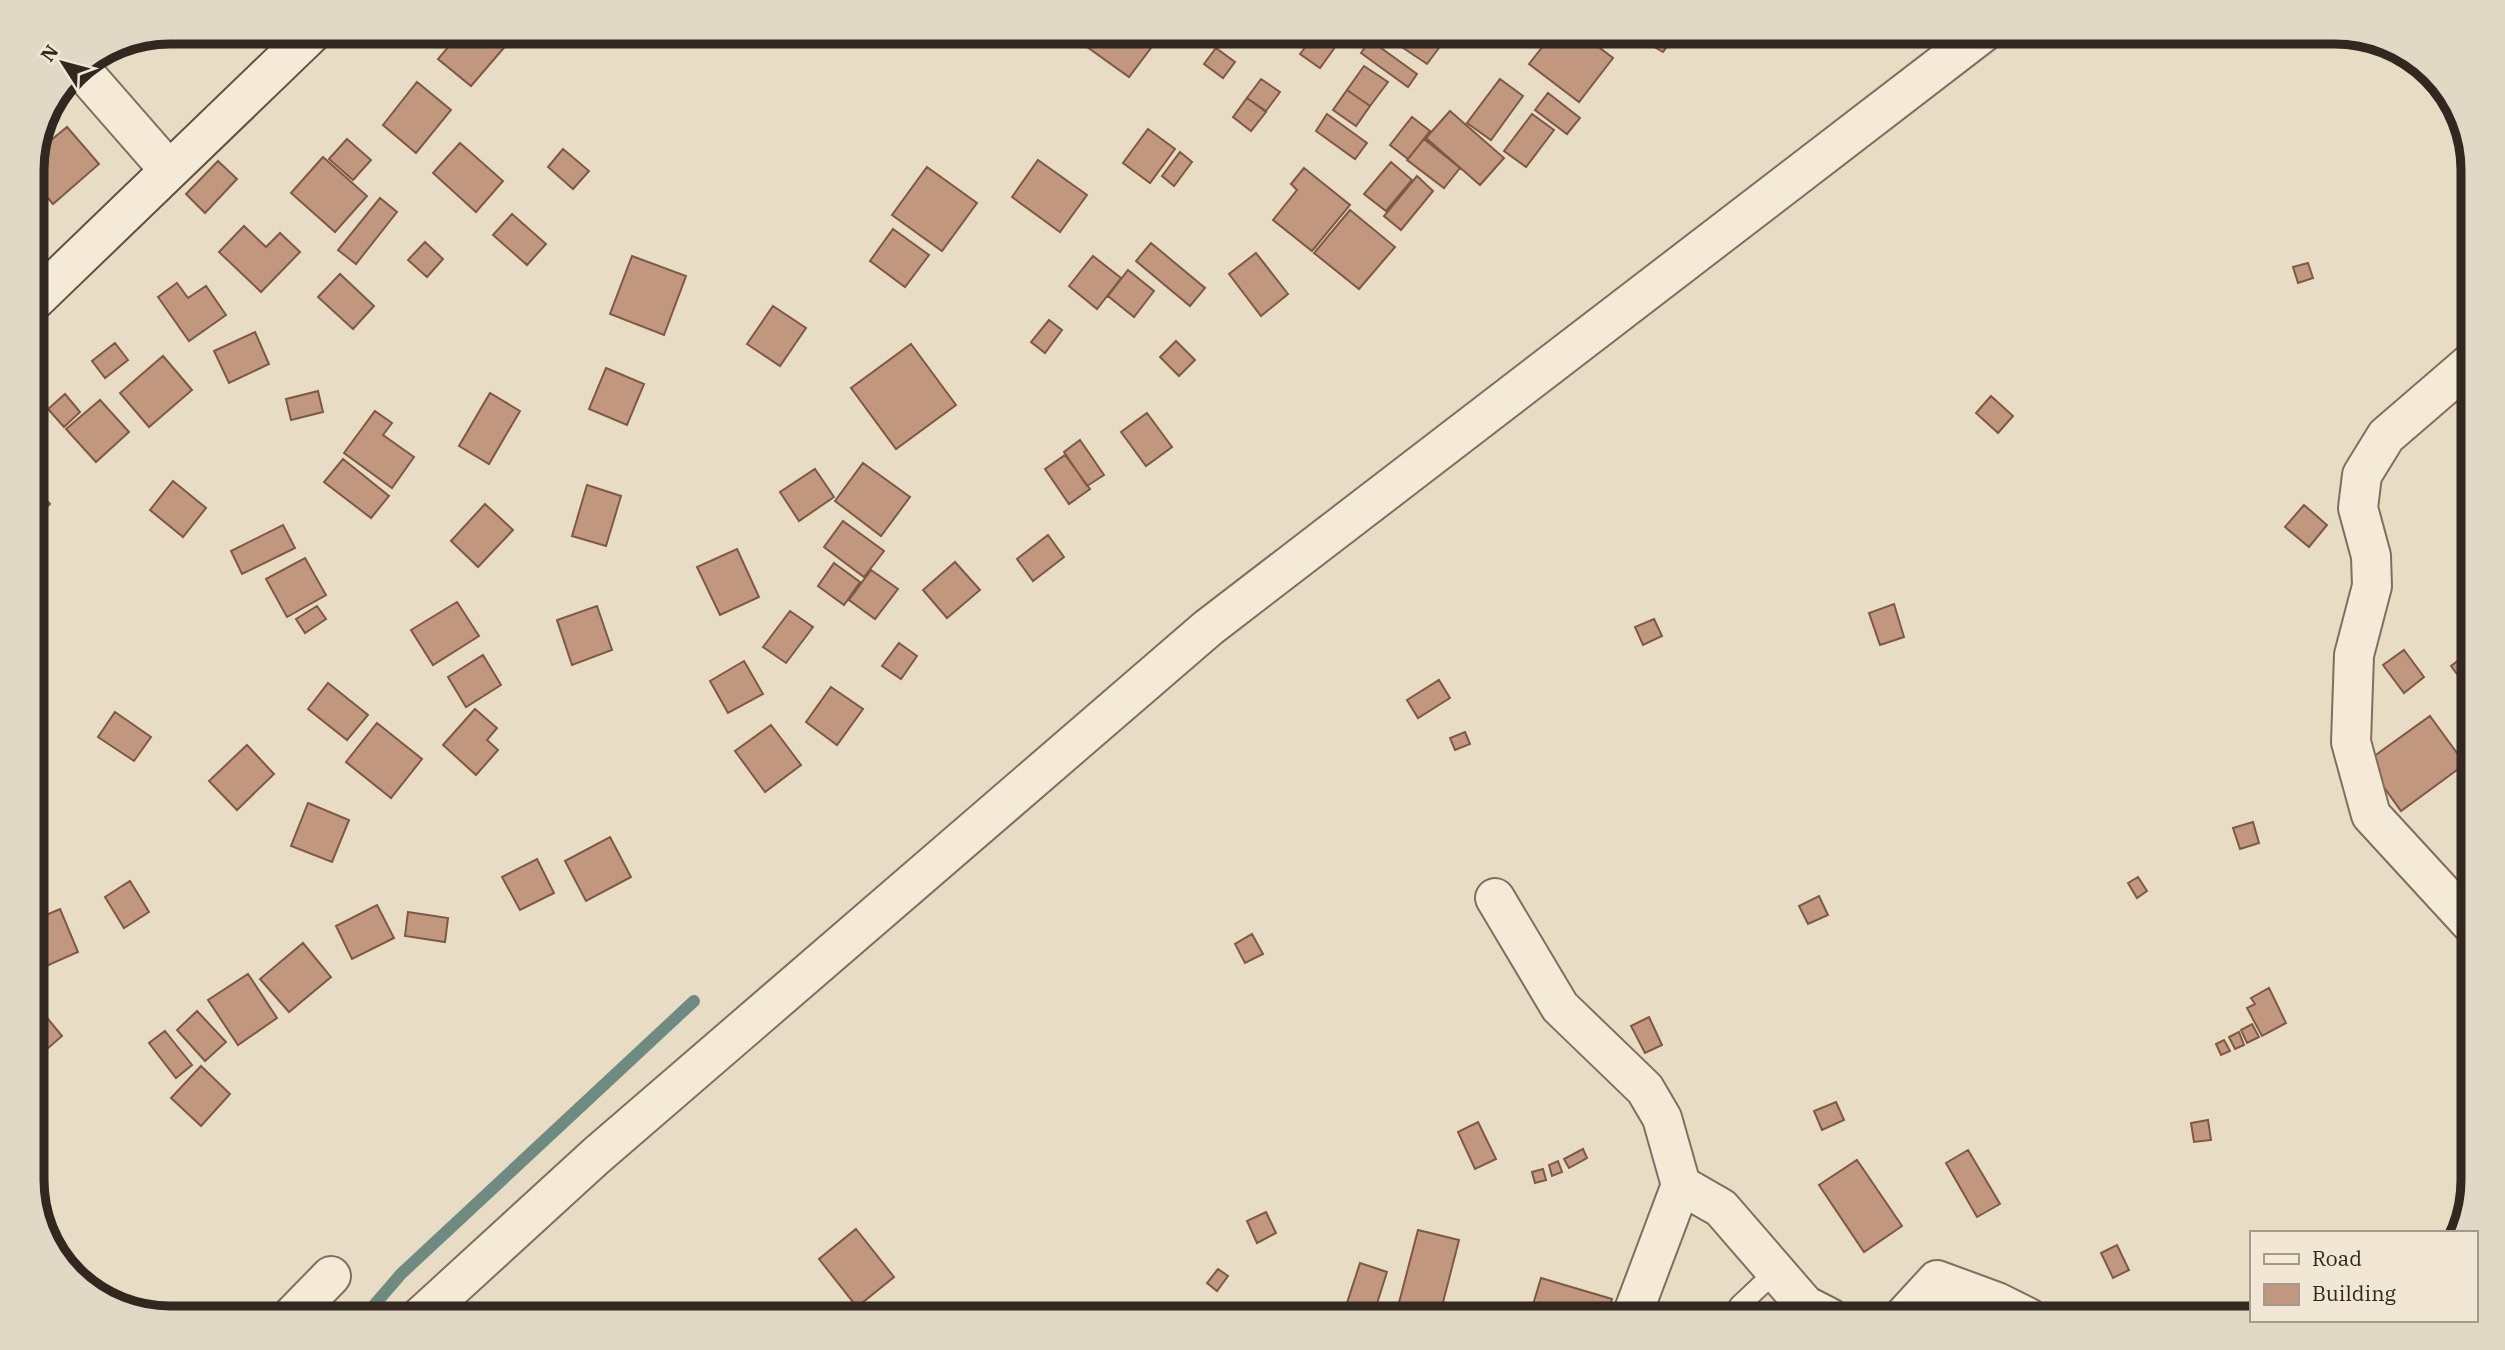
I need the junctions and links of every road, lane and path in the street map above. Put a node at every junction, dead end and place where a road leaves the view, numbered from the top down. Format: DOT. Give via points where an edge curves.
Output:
graph roads {
  1 [pos="300,44"];
  2 [pos="1968,44"];
  3 [pos="98,90"];
  4 [pos="169,170"];
  5 [pos="44,291"];
  6 [pos="2461,371"];
  7 [pos="1495,898"];
  8 [pos="2461,913"];
  9 [pos="1681,1185"];
  10 [pos="1774,1273"];
  11 [pos="331,1276"];
  12 [pos="302,1306"];
  13 [pos="432,1306"];
  14 [pos="1636,1306"];
  15 [pos="1739,1306"];
  16 [pos="1807,1306"];
  17 [pos="1913,1306"];
  18 [pos="2005,1306"];
  1 -- 4 [label="street"];
  2 -- 13 [label="street" via="1208,628 596,1156"];
  3 -- 4 [label="street"];
  4 -- 5 [label="street"];
  6 -- 8 [label="street" via="2386,436 2362,475 2358,508 2371,556 2372,586 2354,655 2351,742 2371,815"];
  7 -- 9 [label="street" via="1560,1007 1645,1089 1662,1118"];
  9 -- 10 [label="street" via="1721,1208"];
  9 -- 14 [label="street"];
  10 -- 15 [label="lane"];
  10 -- 16 [label="street"];
  11 -- 12 [label="street"];
  17 -- 18 [label="street" via="1937,1280"];
}
